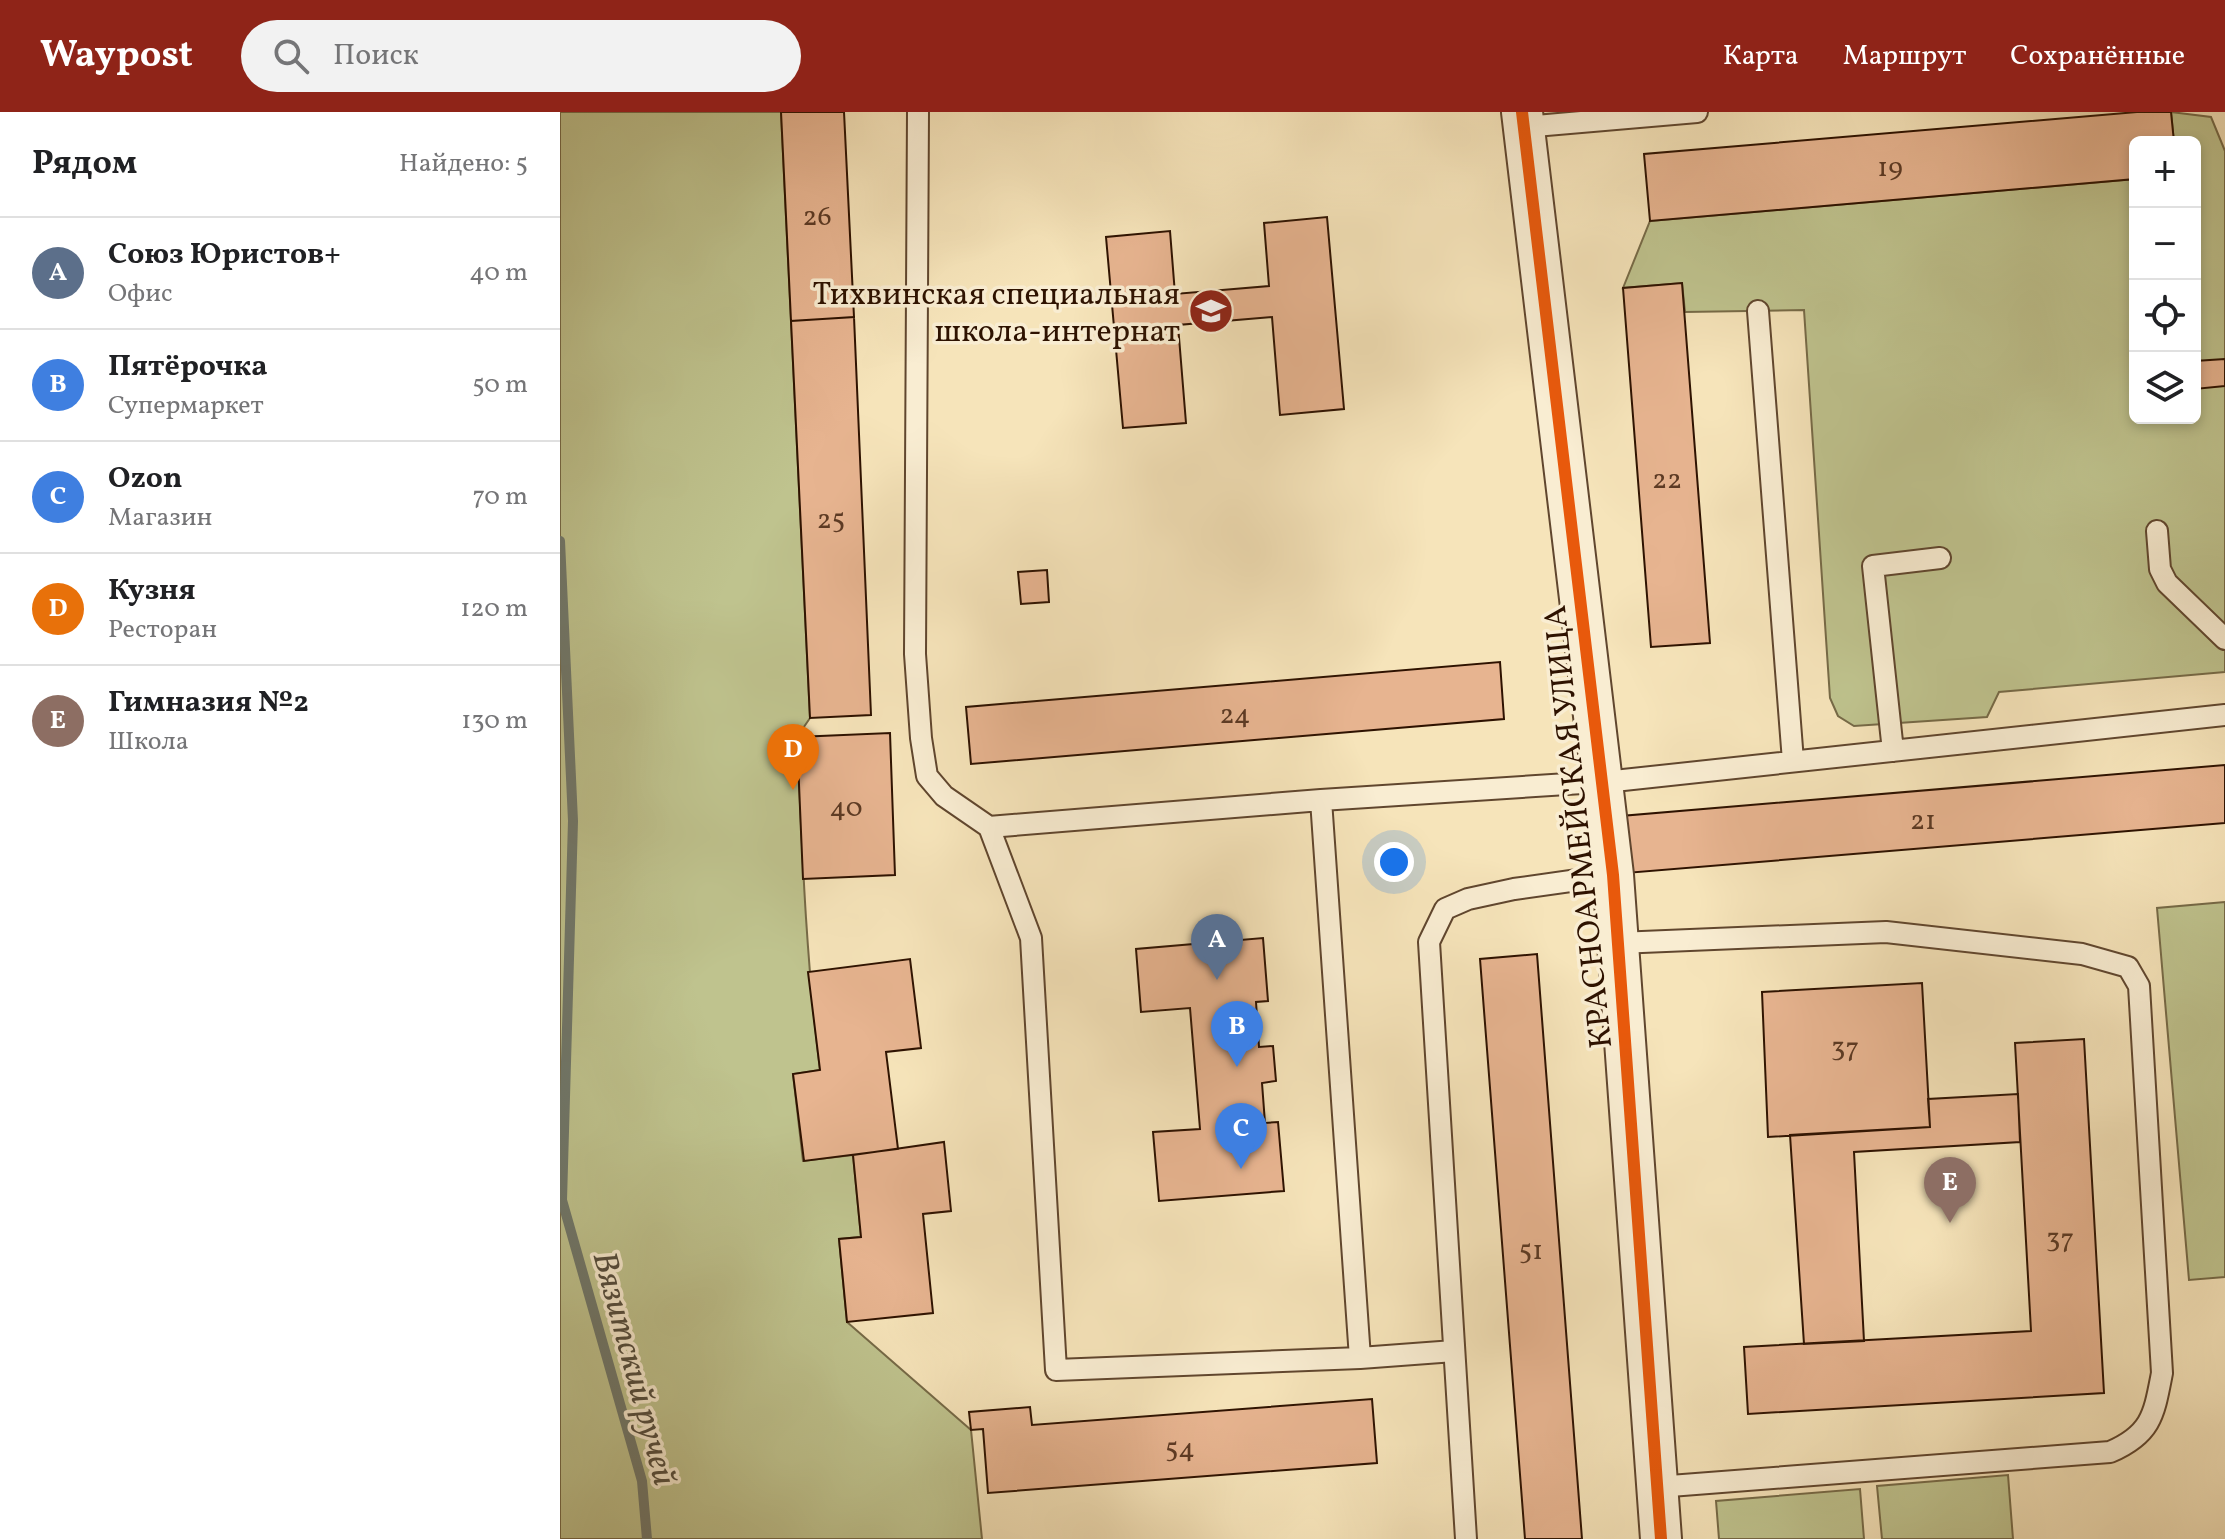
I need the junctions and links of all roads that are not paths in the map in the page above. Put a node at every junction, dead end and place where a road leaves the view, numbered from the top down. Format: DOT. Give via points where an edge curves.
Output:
graph roads {
  1 [pos="918,112"];
  2 [pos="1697,112"];
  3 [pos="1522,119"];
  4 [pos="1758,311"];
  5 [pos="2157,531"];
  6 [pos="1940,558"];
  7 [pos="2225,639"];
  8 [pos="2225,715"];
  9 [pos="1893,751"];
  10 [pos="1793,761"];
  11 [pos="1603,780"];
  12 [pos="1321,800"];
  13 [pos="989,827"];
  14 [pos="1613,875"];
  15 [pos="1618,943"];
  16 [pos="1454,1351"];
  17 [pos="1360,1358"];
  18 [pos="1657,1487"];
  19 [pos="1466,1539"];
  20 [pos="1661,1539"];
  1 -- 13 [label="lane" via="915,654 921,738 927,776 944,796"];
  2 -- 3 [label="lane"];
  3 -- 11 [label="street, КРАСНОАРМЕЙСКАЯ УЛИЦА"];
  4 -- 10 [label="lane"];
  5 -- 7 [label="lane" via="2160,569 2167,583"];
  6 -- 9 [label="lane" via="1873,566"];
  8 -- 9 [label="lane"];
  9 -- 10 [label="lane"];
  10 -- 11 [label="lane"];
  11 -- 12 [label="lane"];
  11 -- 14 [label="street, КРАСНОАРМЕЙСКАЯ УЛИЦА"];
  12 -- 13 [label="lane"];
  12 -- 17 [label="lane"];
  13 -- 17 [label="lane" via="1031,938 1056,1370"];
  14 -- 15 [label="street, КРАСНОАРМЕЙСКАЯ УЛИЦА"];
  14 -- 16 [label="lane" via="1468,899 1445,909 1429,942"];
  15 -- 18 [label="street, КРАСНОАРМЕЙСКАЯ УЛИЦА"];
  15 -- 18 [label="lane" via="1886,932 2082,954 2128,967 2139,986 2162,1373 2153,1418 2133,1443 2110,1452"];
  16 -- 17 [label="lane"];
  16 -- 19 [label="lane"];
  18 -- 20 [label="street, КРАСНОАРМЕЙСКАЯ УЛИЦА"];
}
